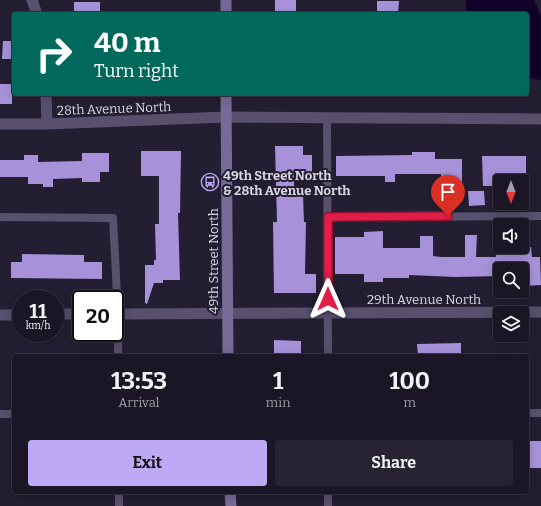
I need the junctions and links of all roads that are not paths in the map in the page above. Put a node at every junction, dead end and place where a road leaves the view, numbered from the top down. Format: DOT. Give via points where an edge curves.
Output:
graph roads {
  1 [pos="32,0"];
  2 [pos="226,0"];
  3 [pos="36,12"];
  4 [pos="226,12"];
  5 [pos="46,96"];
  6 [pos="226,96"];
  7 [pos="226,117"];
  8 [pos="327,118"];
  9 [pos="541,119"];
  10 [pos="0,124"];
  11 [pos="47,124"];
  12 [pos="541,216"];
  13 [pos="0,217"];
  14 [pos="328,217"];
  15 [pos="115,290"];
  16 [pos="541,312"];
  17 [pos="227,313"];
  18 [pos="328,313"];
  19 [pos="124,314"];
  20 [pos="0,315"];
  21 [pos="12,315"];
  22 [pos="117,342"];
  23 [pos="118,354"];
  24 [pos="228,354"];
  25 [pos="328,354"];
  26 [pos="529,413"];
  27 [pos="541,413"];
  28 [pos="0,414"];
  29 [pos="12,414"];
  30 [pos="119,494"];
  31 [pos="230,494"];
  32 [pos="328,494"];
  33 [pos="119,506"];
  34 [pos="231,506"];
  35 [pos="328,506"];
  1 -- 3 [label="street"];
  2 -- 4 [label="main road"];
  5 -- 11 [label="street"];
  6 -- 7 [label="main road, 49th Street North"];
  7 -- 8 [label="street, 28th Avenue North"];
  7 -- 11 [label="street, 28th Avenue North"];
  7 -- 17 [label="main road, 49th Street North"];
  8 -- 9 [label="street, 28th Avenue North"];
  8 -- 14 [label="lane"];
  10 -- 11 [label="street, 28th Avenue North"];
  12 -- 14 [label="lane"];
  13 -- 15 [label="lane" via="113,218"];
  14 -- 18 [label="lane"];
  16 -- 18 [label="street, 29th Avenue North"];
  17 -- 18 [label="street, 29th Avenue North"];
  17 -- 19 [label="street, 29th Avenue North"];
  17 -- 24 [label="main road, 49th Street North"];
  18 -- 25 [label="lane"];
  20 -- 21 [label="street"];
  22 -- 23 [label="lane"];
  26 -- 27 [label="lane"];
  28 -- 29 [label="lane"];
  30 -- 33 [label="lane"];
  31 -- 34 [label="main road"];
  32 -- 35 [label="lane"];
}
